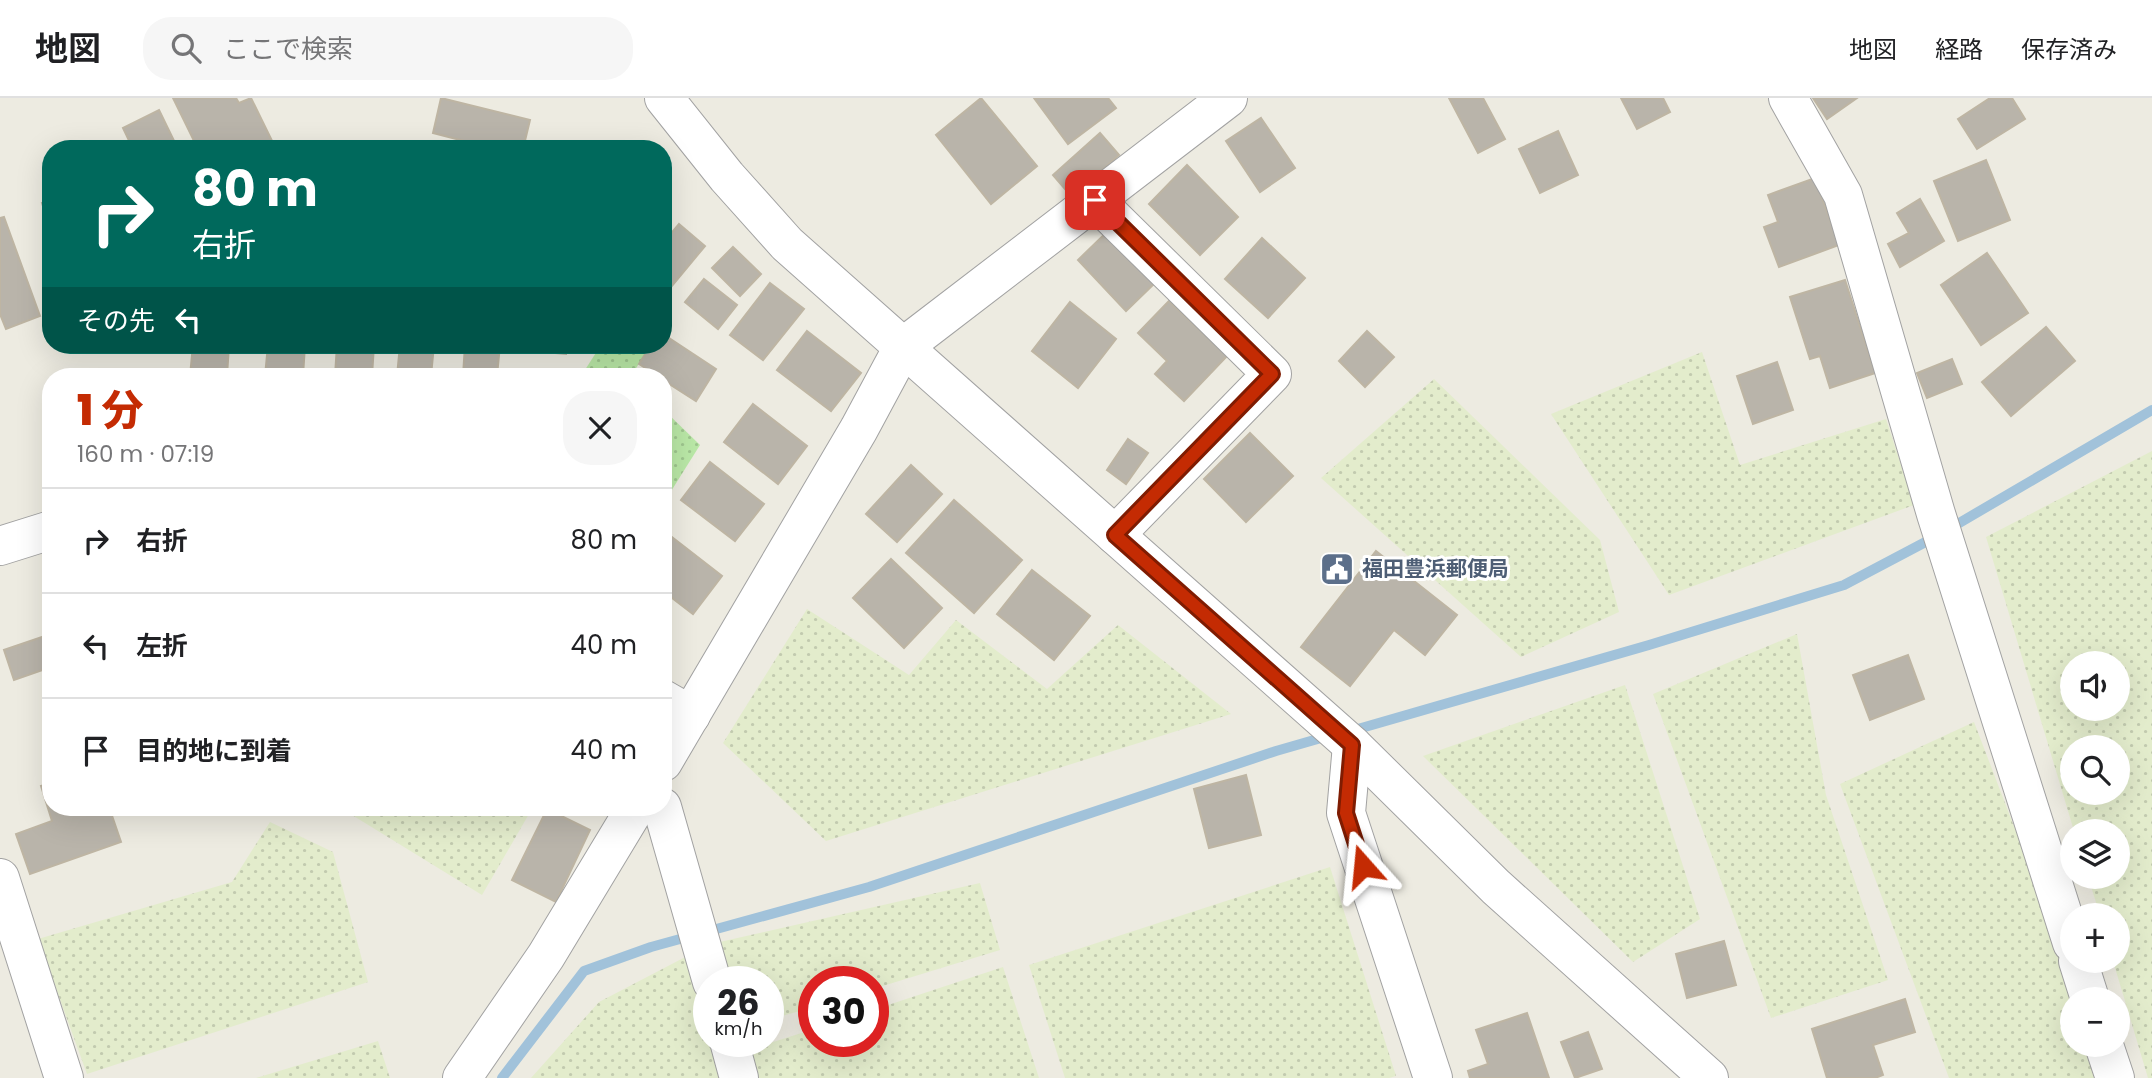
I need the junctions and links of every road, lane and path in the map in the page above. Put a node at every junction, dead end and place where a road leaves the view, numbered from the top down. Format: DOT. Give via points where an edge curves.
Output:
graph roads {
  1 [pos="664,98"];
  2 [pos="1228,98"];
  3 [pos="1788,98"];
  4 [pos="1095,200"];
  5 [pos="902,347"];
  6 [pos="42,533"];
  7 [pos="1115,535"];
  8 [pos="0,545"];
  9 [pos="677,707"];
  10 [pos="672,727"];
  11 [pos="1352,745"];
  12 [pos="631,816"];
  13 [pos="665,816"];
  14 [pos="0,878"];
  15 [pos="2060,905"];
  16 [pos="707,966"];
  17 [pos="733,1057"];
  18 [pos="2108,1057"];
  19 [pos="64,1078"];
  20 [pos="462,1078"];
  21 [pos="739,1078"];
  22 [pos="1433,1078"];
  23 [pos="1709,1078"];
  24 [pos="2115,1078"];
  1 -- 5 [label="street" via="787,244"];
  2 -- 4 [label="street"];
  3 -- 15 [label="street" via="1843,195 1936,514"];
  4 -- 5 [label="street"];
  4 -- 7 [label="street" via="1272,374"];
  5 -- 7 [label="street"];
  5 -- 9 [label="street" via="859,429"];
  6 -- 8 [label="street"];
  7 -- 11 [label="street"];
  9 -- 10 [label="street"];
  11 -- 22 [label="street" via="1346,813"];
  11 -- 23 [label="street" via="1496,887"];
  12 -- 20 [label="street" via="546,956"];
  13 -- 16 [label="street"];
  14 -- 19 [label="street"];
  17 -- 21 [label="street"];
  18 -- 24 [label="street"];
}
